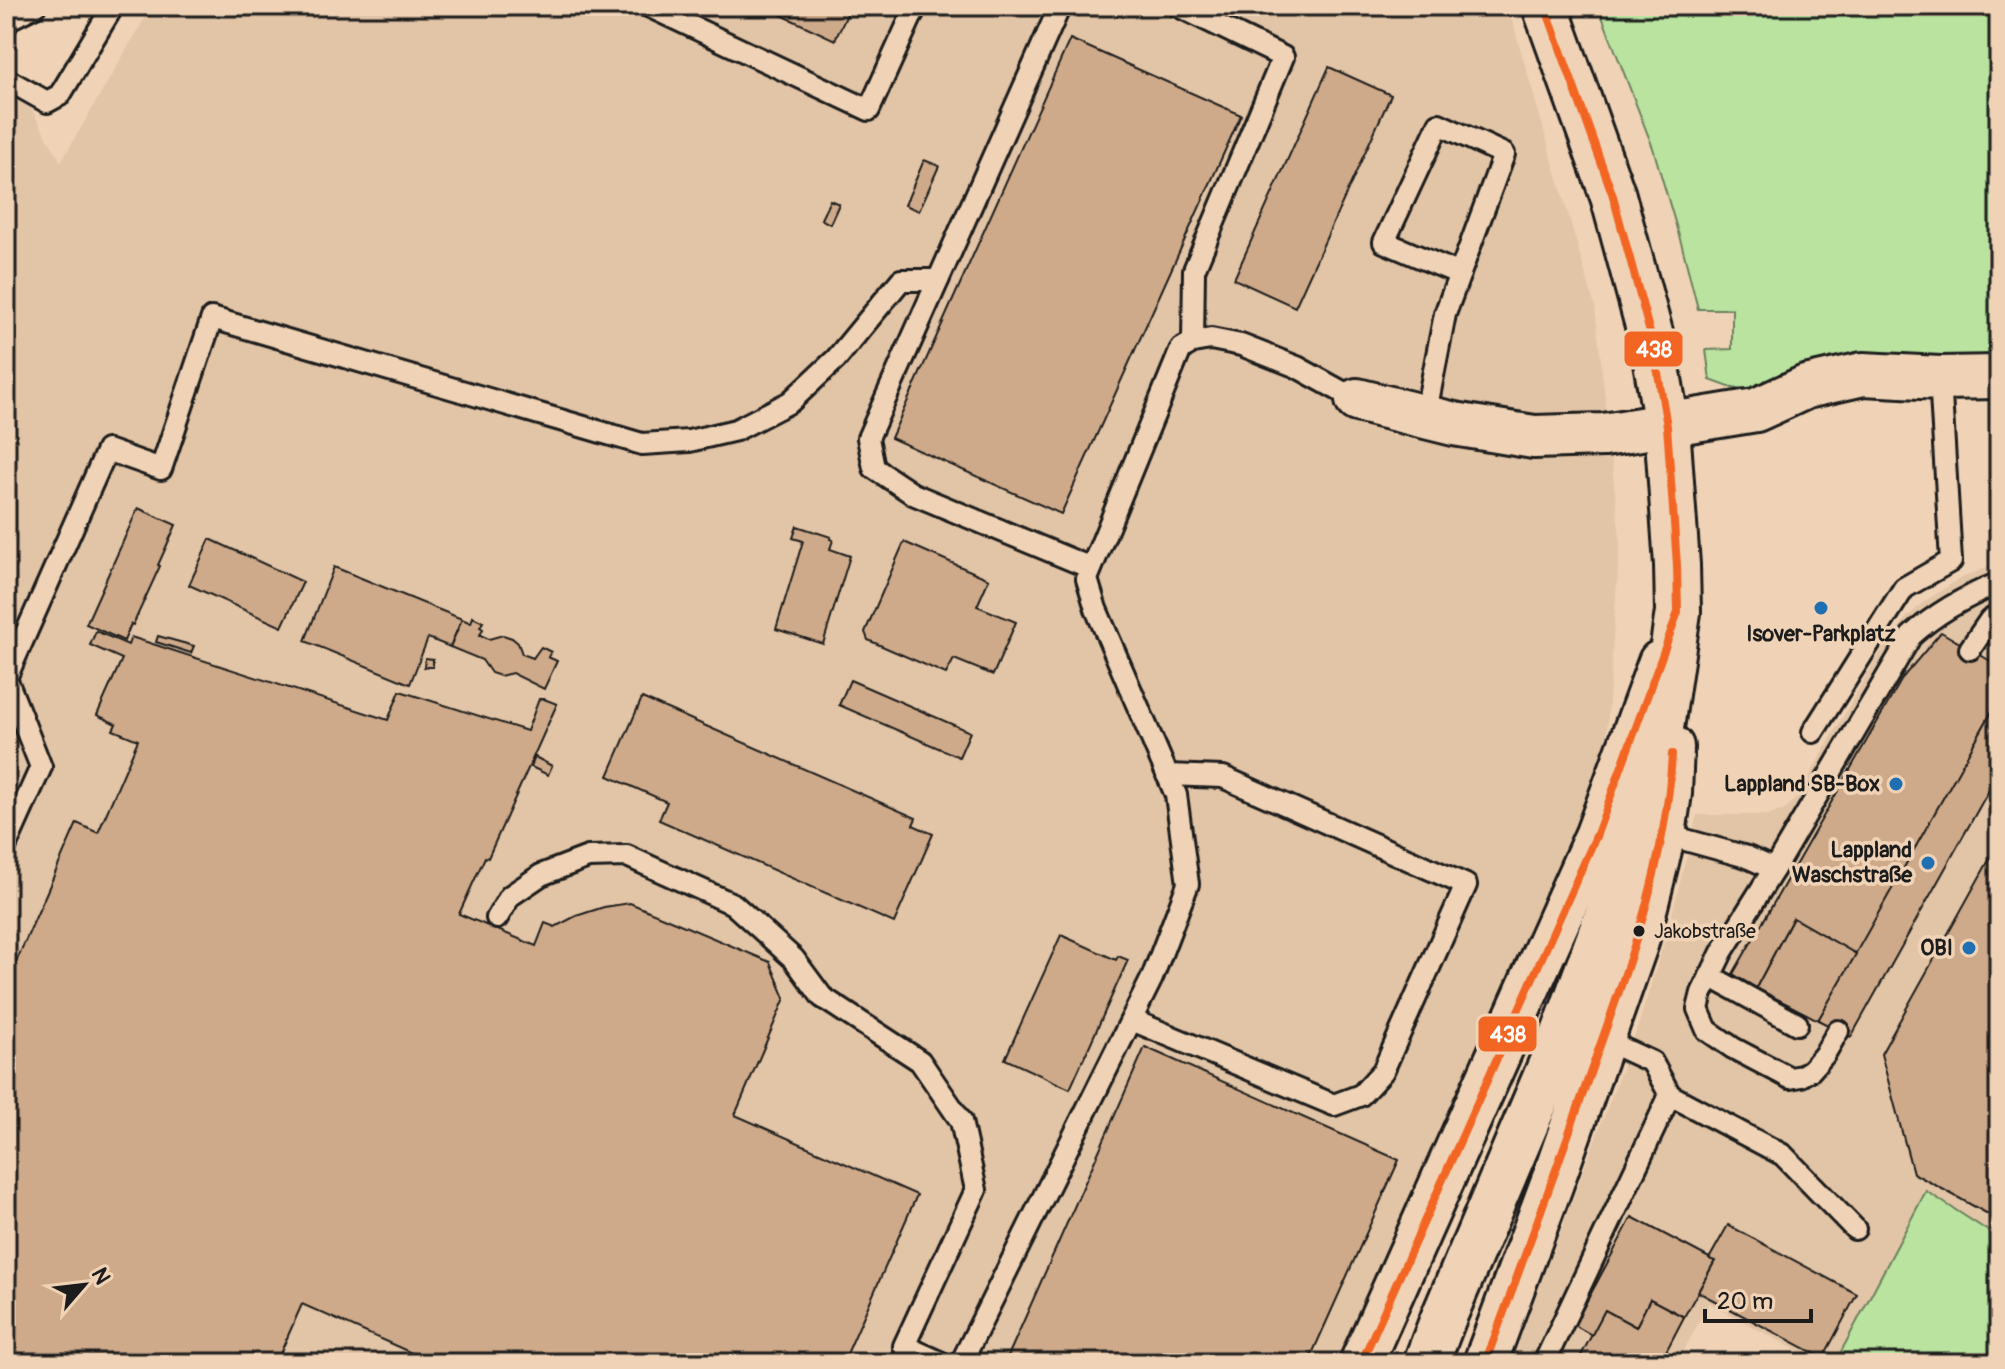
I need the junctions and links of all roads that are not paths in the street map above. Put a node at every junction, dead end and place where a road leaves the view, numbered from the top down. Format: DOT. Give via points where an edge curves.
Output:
graph roads {
  1 [pos="35,6"];
  2 [pos="113,6"];
  3 [pos="648,6"];
  4 [pos="916,6"];
  5 [pos="1060,6"];
  6 [pos="1178,6"];
  7 [pos="1545,6"];
  8 [pos="6,25"];
  9 [pos="6,79"];
  10 [pos="1460,274"];
  11 [pos="938,280"];
  12 [pos="1193,342"];
  13 [pos="1999,377"];
  14 [pos="1940,378"];
  15 [pos="1357,400"];
  16 [pos="1425,417"];
  17 [pos="1667,426"];
  18 [pos="1091,568"];
  19 [pos="1999,583"];
  20 [pos="1678,612"];
  21 [pos="1999,615"];
  22 [pos="1970,649"];
  23 [pos="1813,732"];
  24 [pos="1167,775"];
  25 [pos="1682,838"];
  26 [pos="6,845"];
  27 [pos="1782,866"];
  28 [pos="497,918"];
  29 [pos="1710,976"];
  30 [pos="1132,1020"];
  31 [pos="1797,1024"];
  32 [pos="1838,1031"];
  33 [pos="1602,1039"];
  34 [pos="1670,1095"];
  35 [pos="1855,1229"];
  36 [pos="942,1363"];
  37 [pos="961,1363"];
  38 [pos="1361,1363"];
  39 [pos="1426,1363"];
  40 [pos="1485,1363"];
  41 [pos="1544,1363"];
  1 -- 8 [label="lane"];
  2 -- 9 [label="lane" via="60,95 47,102"];
  3 -- 4 [label="lane" via="869,110"];
  5 -- 11 [label="lane"];
  6 -- 12 [label="lane" via="1283,57 1194,270"];
  7 -- 17 [label="main road" via="1613,196 1653,344"];
  10 -- 10 [label="lane" via="1504,154 1439,124 1384,242"];
  10 -- 16 [label="lane" via="1445,314"];
  11 -- 18 [label="lane" via="868,438 874,468 913,494"];
  11 -- 26 [label="lane" via="901,280 836,359 790,402 736,430 642,444 212,318 161,469 107,450 6,678 41,767"];
  12 -- 15 [label="lane" via="1211,339 1241,345 1297,367"];
  12 -- 18 [label="lane" via="1181,349"];
  13 -- 14 [label="street"];
  14 -- 17 [label="street" via="1863,374 1806,387 1756,410"];
  14 -- 23 [label="lane" via="1951,561 1904,588"];
  15 -- 16 [label="street"];
  16 -- 17 [label="street" via="1534,437"];
  17 -- 20 [label="main road"];
  18 -- 24 [label="lane" via="1087,579 1096,609"];
  19 -- 27 [label="lane" via="1926,622 1911,636"];
  20 -- 25 [label="street" via="1670,793"];
  20 -- 38 [label="street" via="1597,834"];
  20 -- 39 [label="main road" via="1656,762 1640,827 1563,1036"];
  21 -- 22 [label="lane"];
  24 -- 30 [label="lane" via="1176,795 1188,884"];
  24 -- 30 [label="lane" via="1223,777 1466,885 1383,1071 1361,1095 1334,1105"];
  25 -- 27 [label="lane"];
  25 -- 33 [label="street"];
  27 -- 29 [label="lane"];
  28 -- 36 [label="lane" via="510,896 541,875 588,857 627,856 733,904 794,959 822,997 920,1061 961,1121 976,1190 904,1346"];
  29 -- 31 [label="lane"];
  29 -- 32 [label="lane" via="1698,1009 1707,1030 1790,1078 1811,1070"];
  30 -- 37 [label="lane"];
  33 -- 34 [label="lane" via="1652,1062"];
  33 -- 40 [label="street"];
  34 -- 35 [label="lane" via="1783,1155"];
  34 -- 41 [label="lane"];
}
